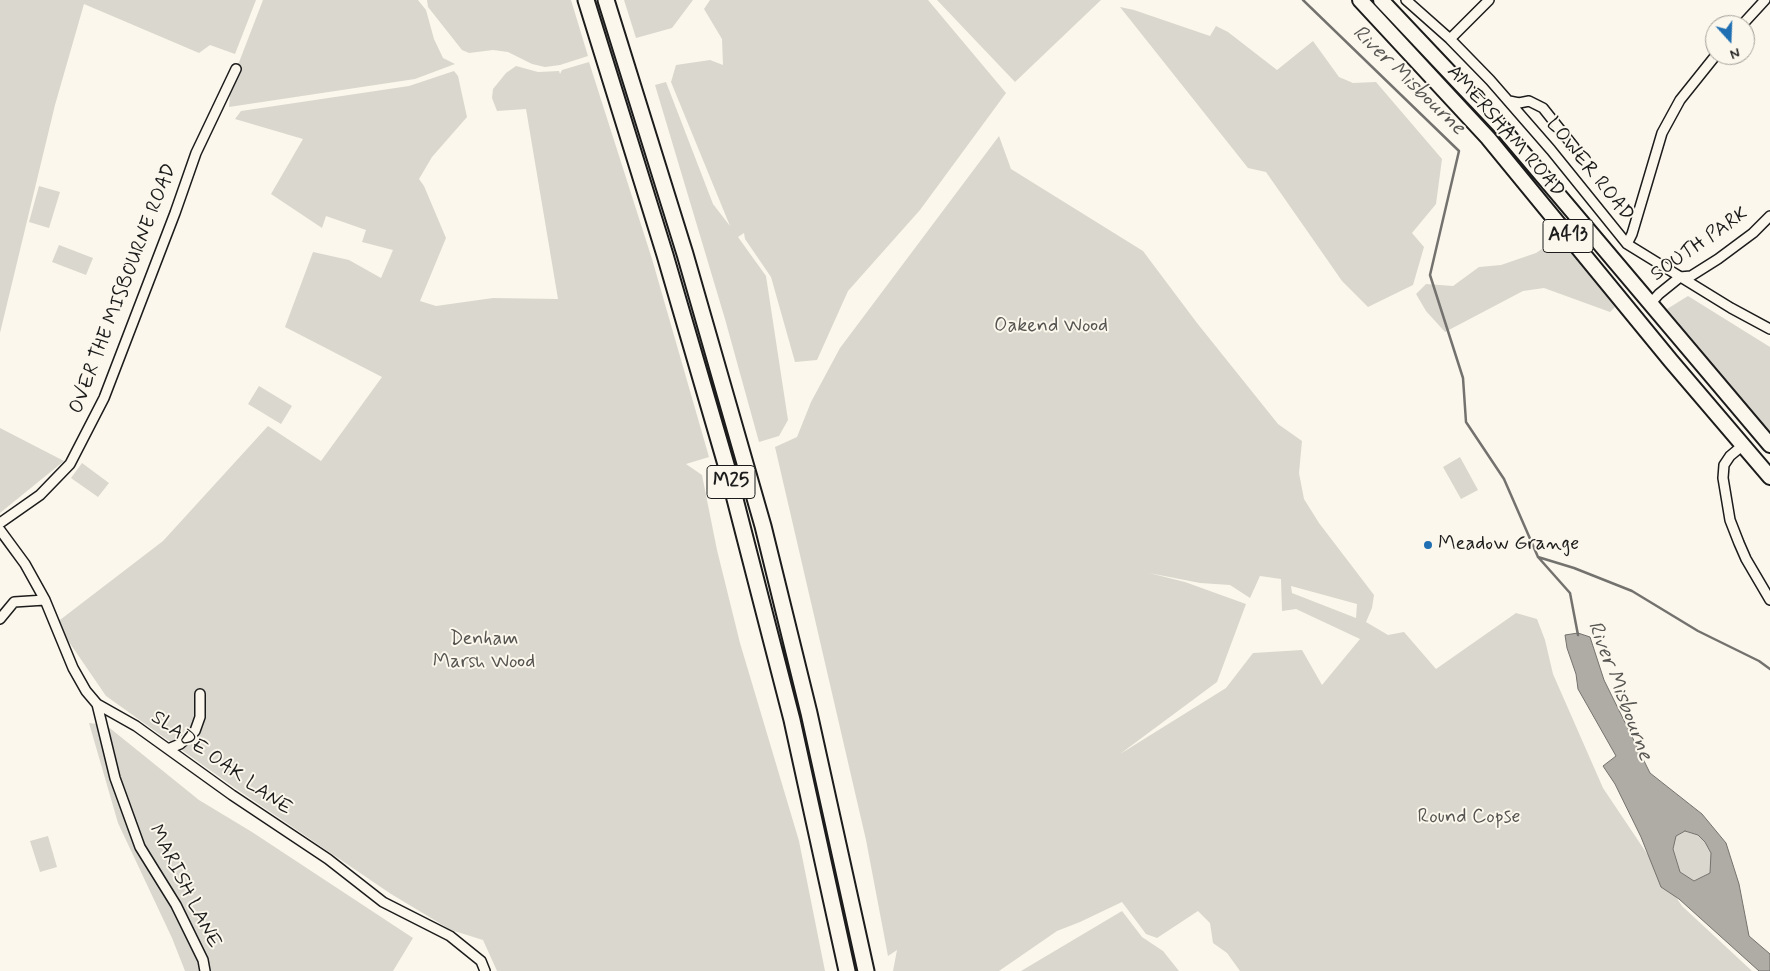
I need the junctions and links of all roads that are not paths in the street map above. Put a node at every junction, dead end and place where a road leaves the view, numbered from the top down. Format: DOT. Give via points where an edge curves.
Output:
graph roads {
  1 [pos="586,0"];
  2 [pos="606,0"];
  3 [pos="1360,0"];
  4 [pos="1382,0"];
  5 [pos="1406,0"];
  6 [pos="1489,0"];
  7 [pos="1765,0"];
  8 [pos="1751,15"];
  9 [pos="1450,39"];
  10 [pos="1708,65"];
  11 [pos="236,69"];
  12 [pos="1509,101"];
  13 [pos="1574,147"];
  14 [pos="1770,216"];
  15 [pos="1627,244"];
  16 [pos="1680,277"];
  17 [pos="1650,304"];
  18 [pos="1770,330"];
  19 [pos="1770,445"];
  20 [pos="1742,446"];
  21 [pos="1770,477"];
  22 [pos="0,523"];
  23 [pos="0,530"];
  24 [pos="45,600"];
  25 [pos="1770,600"];
  26 [pos="0,619"];
  27 [pos="200,694"];
  28 [pos="97,704"];
  29 [pos="168,749"];
  30 [pos="205,971"];
  31 [pos="485,971"];
  32 [pos="847,971"];
  33 [pos="866,971"];
  1 -- 32 [label="highway, M25" via="727,468 792,720"];
  2 -- 33 [label="highway, M25" via="688,263 763,526 809,713"];
  3 -- 20 [label="highway, AMERSHAM ROAD / A413" via="1488,138"];
  4 -- 17 [label="highway, A413" via="1502,128"];
  5 -- 9 [label="street, LOWER ROAD"];
  6 -- 9 [label="street"];
  7 -- 8 [label="street"];
  9 -- 12 [label="street, LOWER ROAD"];
  10 -- 15 [label="street" via="1680,100 1662,133"];
  11 -- 22 [label="street, OVER THE MISBOURNE ROAD" via="196,153 104,398 70,464 40,495"];
  12 -- 13 [label="street" via="1529,101 1543,108"];
  12 -- 15 [label="street, LOWER ROAD"];
  14 -- 16 [label="street, SOUTH PARK" via="1718,259 1691,276"];
  15 -- 16 [label="street, LOWER ROAD"];
  16 -- 17 [label="street, SOUTH PARK"];
  16 -- 18 [label="street, LOWER ROAD"];
  17 -- 19 [label="highway, A413"];
  20 -- 21 [label="highway, AMERSHAM ROAD / A413"];
  20 -- 25 [label="street" via="1724,464 1730,520 1746,559"];
  23 -- 24 [label="street, SLADE OAK LANE" via="25,564"];
  24 -- 26 [label="street" via="14,602"];
  24 -- 28 [label="street, SLADE OAK LANE" via="73,668"];
  27 -- 29 [label="street" via="200,718 195,732"];
  28 -- 29 [label="street, SLADE OAK LANE"];
  28 -- 30 [label="street, MARISH LANE" via="115,778 140,847 176,905 203,960"];
  29 -- 31 [label="street, SLADE OAK LANE" via="328,859 383,902 450,936 481,961"];
}
